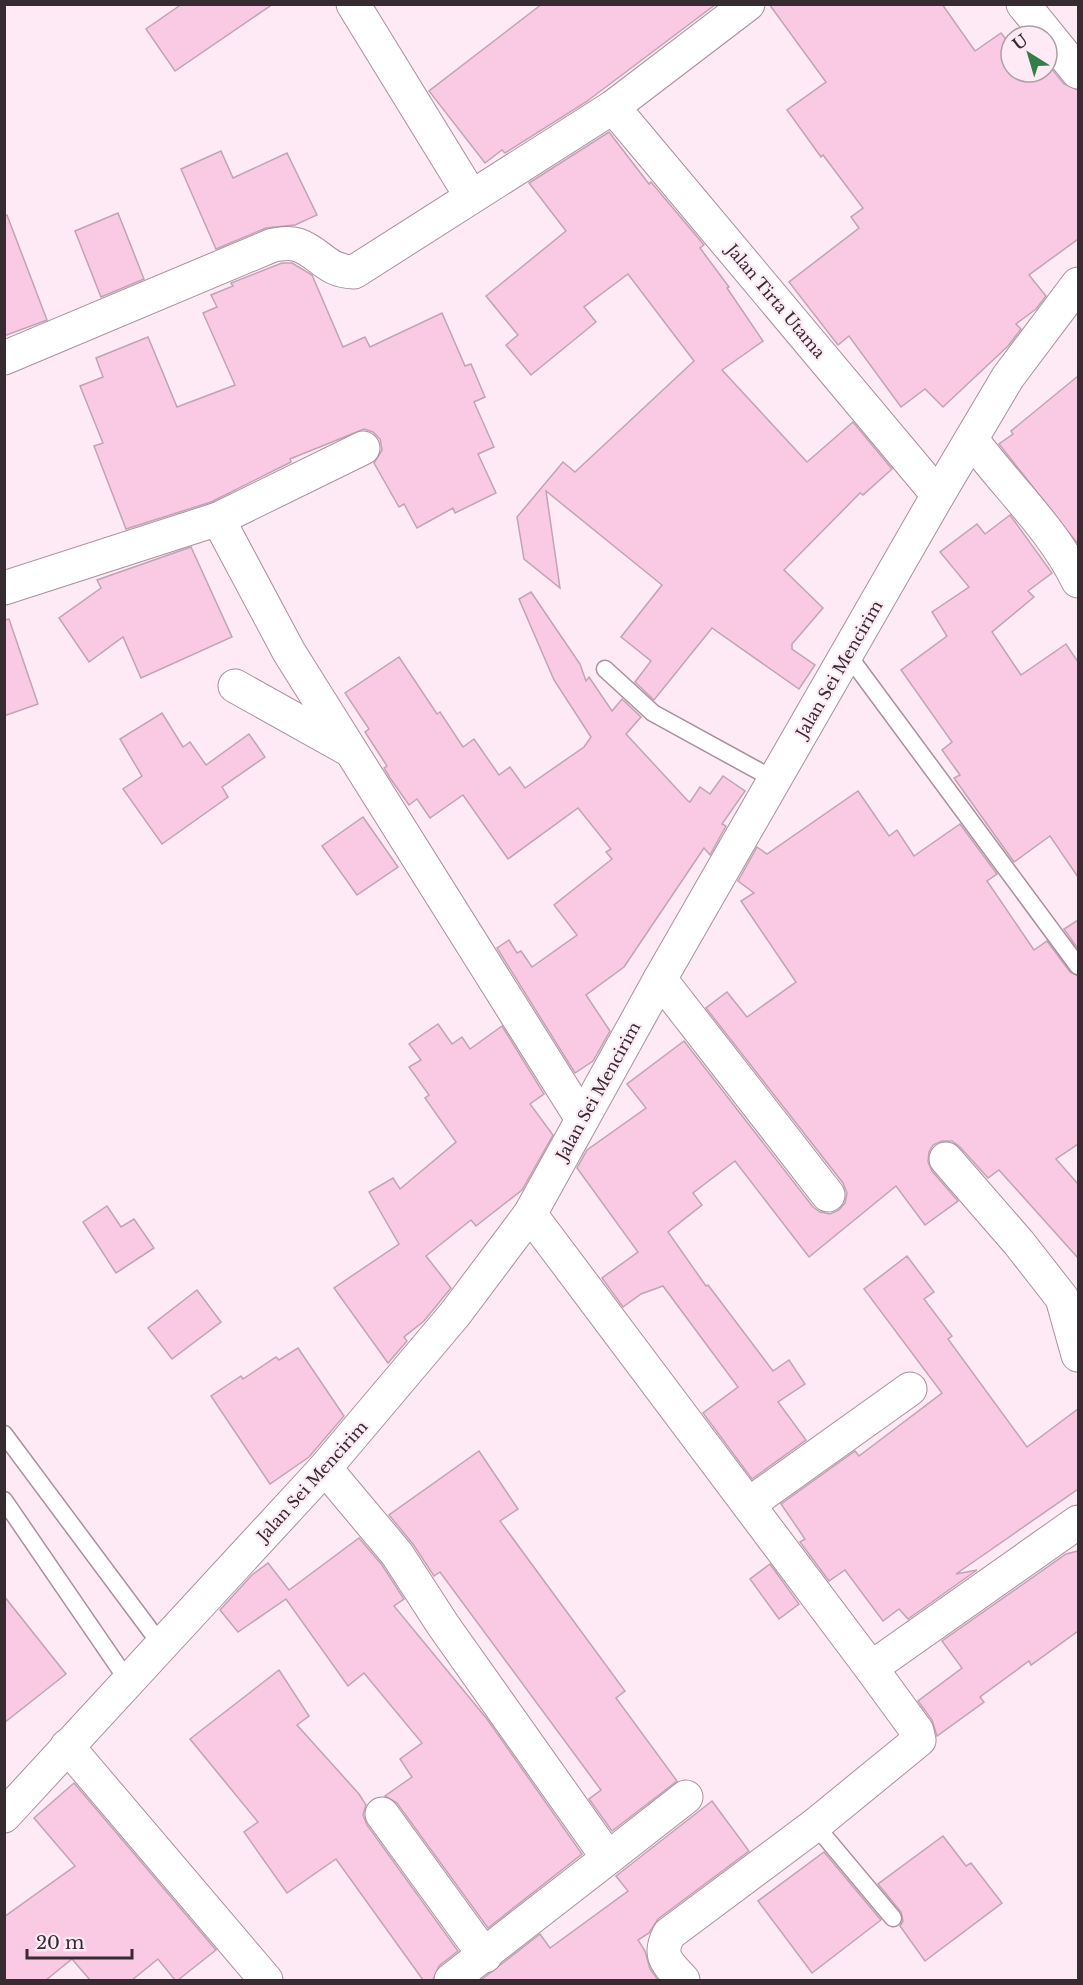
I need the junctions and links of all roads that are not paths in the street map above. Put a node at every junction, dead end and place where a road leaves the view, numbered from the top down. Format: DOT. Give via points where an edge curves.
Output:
graph roads {
  1 [pos="353,4"];
  2 [pos="748,4"];
  3 [pos="1023,4"];
  4 [pos="1078,72"];
  5 [pos="613,107"];
  6 [pos="471,196"];
  7 [pos="1078,284"];
  8 [pos="4,358"];
  9 [pos="972,441"];
  10 [pos="363,448"];
  11 [pos="938,495"];
  12 [pos="218,519"];
  13 [pos="1078,580"];
  14 [pos="4,588"];
  15 [pos="848,655"];
  16 [pos="605,669"];
  17 [pos="235,686"];
  18 [pos="350,750"];
  19 [pos="775,780"];
  20 [pos="1078,966"];
  21 [pos="660,979"];
  22 [pos="582,1119"];
  23 [pos="946,1159"];
  24 [pos="828,1195"];
  25 [pos="530,1214"];
  26 [pos="1078,1355"];
  27 [pos="910,1389"];
  28 [pos="4,1434"];
  29 [pos="326,1468"];
  30 [pos="4,1500"];
  31 [pos="749,1504"];
  32 [pos="1078,1522"];
  33 [pos="162,1646"];
  34 [pos="871,1668"];
  35 [pos="128,1681"];
  36 [pos="67,1746"];
  37 [pos="687,1797"];
  38 [pos="382,1815"];
  39 [pos="4,1816"];
  40 [pos="815,1825"];
  41 [pos="608,1858"];
  42 [pos="893,1918"];
  43 [pos="485,1956"];
  44 [pos="266,1980"];
  45 [pos="451,1980"];
  46 [pos="683,1980"];
  1 -- 6 [label="street"];
  2 -- 5 [label="street"];
  3 -- 4 [label="street"];
  5 -- 6 [label="street"];
  5 -- 11 [label="street, Jalan Tirta Utama"];
  6 -- 8 [label="street" via="354,272 328,267 298,245 273,245"];
  7 -- 9 [label="street, Jalan Sei Mencirim" via="1008,377"];
  9 -- 11 [label="street, Jalan Sei Mencirim"];
  9 -- 13 [label="street" via="1053,541"];
  10 -- 12 [label="street"];
  11 -- 15 [label="street, Jalan Sei Mencirim"];
  12 -- 14 [label="street"];
  12 -- 18 [label="street" via="289,652"];
  15 -- 19 [label="street, Jalan Sei Mencirim"];
  15 -- 20 [label="lane"];
  16 -- 19 [label="lane" via="653,712"];
  17 -- 18 [label="street"];
  18 -- 22 [label="street"];
  19 -- 21 [label="street, Jalan Sei Mencirim"];
  21 -- 22 [label="street, Jalan Sei Mencirim"];
  21 -- 24 [label="street"];
  22 -- 25 [label="street, Jalan Sei Mencirim"];
  23 -- 26 [label="street" via="1062,1298"];
  25 -- 29 [label="street, Jalan Sei Mencirim" via="456,1314"];
  25 -- 31 [label="street"];
  27 -- 31 [label="street"];
  28 -- 33 [label="lane"];
  29 -- 33 [label="street, Jalan Sei Mencirim"];
  29 -- 41 [label="street" via="397,1554"];
  30 -- 35 [label="lane"];
  31 -- 34 [label="street"];
  32 -- 34 [label="street"];
  33 -- 35 [label="street, Jalan Sei Mencirim"];
  34 -- 40 [label="street" via="917,1731 919,1740"];
  35 -- 36 [label="street, Jalan Sei Mencirim"];
  36 -- 39 [label="street, Jalan Sei Mencirim"];
  36 -- 44 [label="street"];
  37 -- 41 [label="street"];
  38 -- 43 [label="street"];
  40 -- 42 [label="lane"];
  40 -- 46 [label="street" via="669,1934 663,1945 664,1958"];
  41 -- 43 [label="street"];
  43 -- 45 [label="street"];
}
